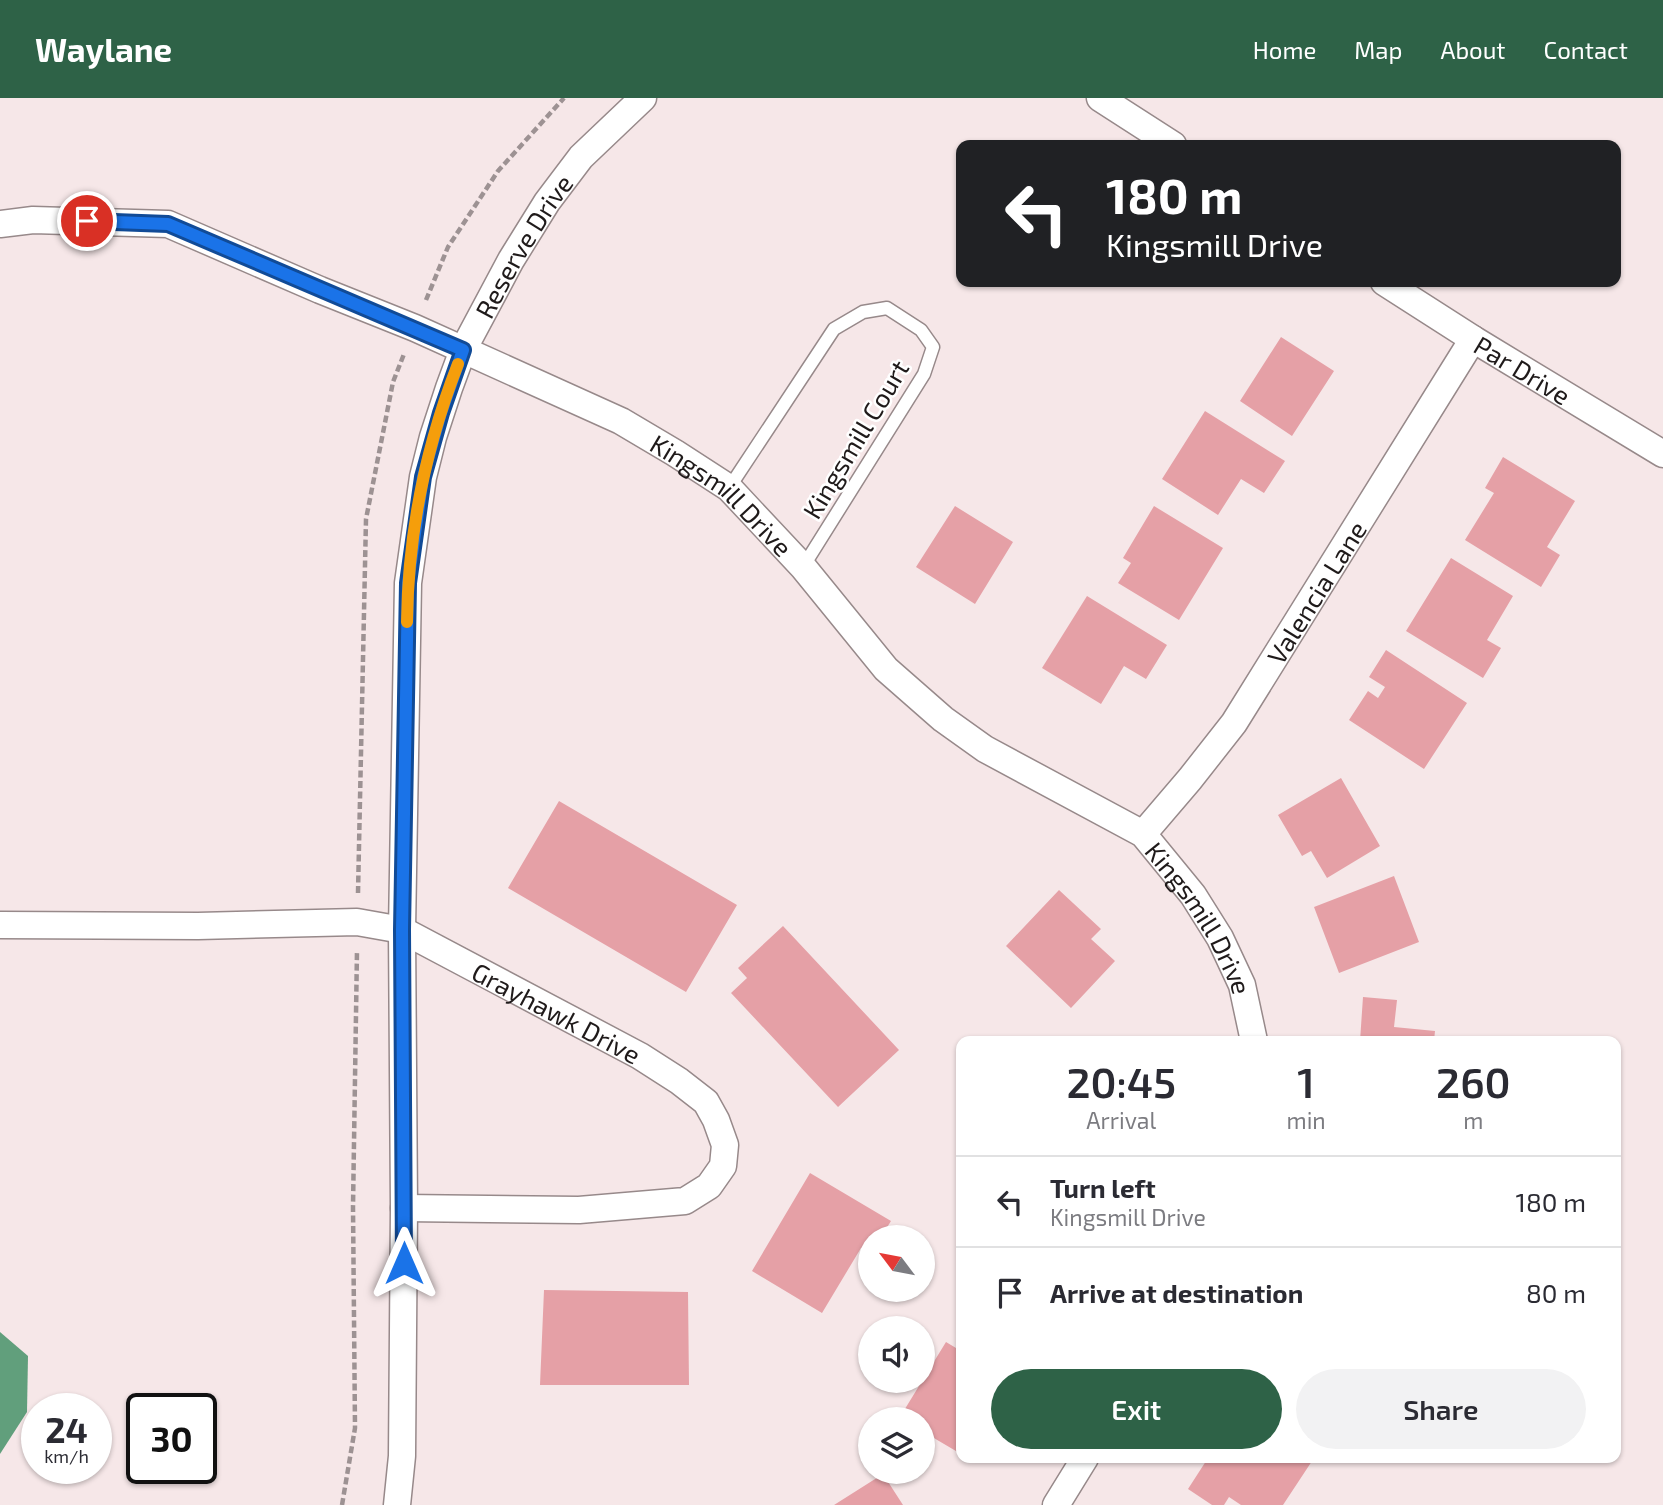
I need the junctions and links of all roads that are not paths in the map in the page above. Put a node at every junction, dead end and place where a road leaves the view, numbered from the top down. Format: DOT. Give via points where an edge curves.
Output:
graph roads {
  1 [pos="643,98"];
  2 [pos="1100,98"];
  3 [pos="1165,140"];
  4 [pos="0,224"];
  5 [pos="1392,287"];
  6 [pos="1473,339"];
  7 [pos="463,350"];
  8 [pos="1663,454"];
  9 [pos="729,488"];
  10 [pos="803,567"];
  11 [pos="1143,834"];
  12 [pos="0,925"];
  13 [pos="402,930"];
  14 [pos="1253,1036"];
  15 [pos="404,1208"];
  16 [pos="1082,1463"];
  17 [pos="397,1505"];
  18 [pos="1056,1505"];
  1 -- 7 [label="street, Reserve Drive" via="581,158 547,202"];
  2 -- 3 [label="street"];
  4 -- 7 [label="street, Kingsmill Drive" via="33,220 168,224"];
  5 -- 6 [label="street, Par Drive"];
  6 -- 8 [label="street, Par Drive"];
  6 -- 11 [label="street, Valencia Lane" via="1234,723"];
  7 -- 9 [label="street, Kingsmill Drive" via="621,421"];
  7 -- 13 [label="street, Reserve Drive" via="423,477 408,583"];
  9 -- 10 [label="street, Kingsmill Drive"];
  9 -- 10 [label="lane, Kingsmill Court" via="834,329 863,312 887,308 921,330 933,347 924,374"];
  10 -- 11 [label="street, Kingsmill Drive" via="886,669 943,719 985,749"];
  11 -- 14 [label="street, Kingsmill Drive" via="1193,895 1220,938 1242,985"];
  12 -- 13 [label="street, Grayhawk Drive" via="357,922"];
  13 -- 15 [label="street, Reserve Drive"];
  13 -- 15 [label="street, Grayhawk Drive" via="679,1081 706,1102 725,1144 723,1166 709,1186 685,1201 579,1210"];
  15 -- 17 [label="street, Reserve Drive" via="402,1456"];
  16 -- 18 [label="street"];
}
